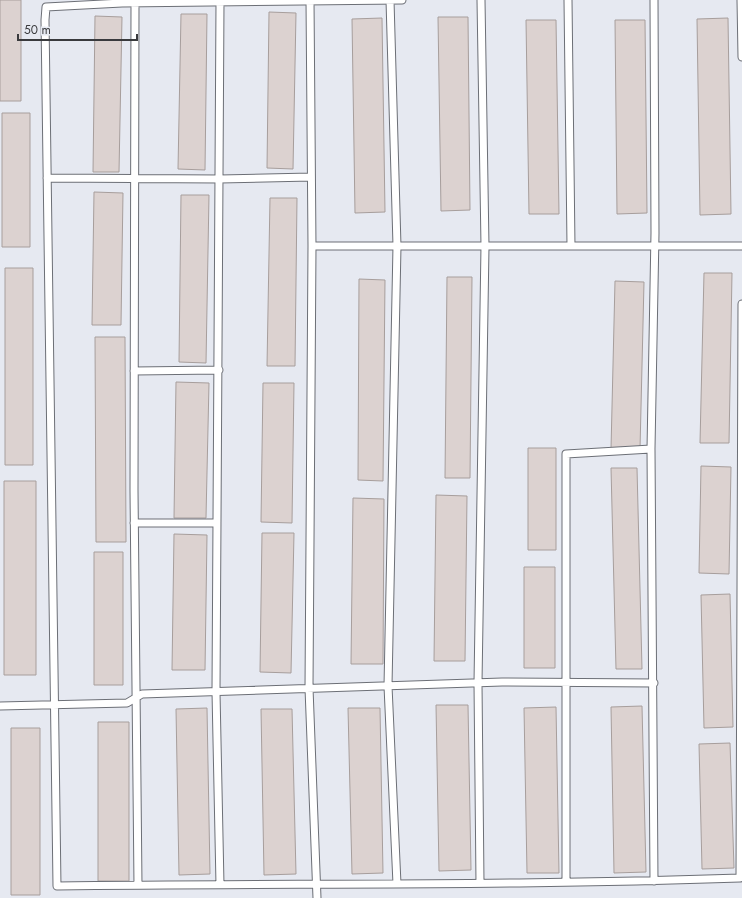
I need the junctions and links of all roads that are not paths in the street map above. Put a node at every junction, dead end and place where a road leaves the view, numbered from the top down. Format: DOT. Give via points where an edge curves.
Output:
graph roads {
  1 [pos="310,0"];
  2 [pos="390,0"];
  3 [pos="402,0"];
  4 [pos="481,0"];
  5 [pos="568,0"];
  6 [pos="654,0"];
  7 [pos="742,0"];
  8 [pos="220,2"];
  9 [pos="135,3"];
  10 [pos="742,57"];
  11 [pos="312,177"];
  12 [pos="47,178"];
  13 [pos="135,178"];
  14 [pos="220,179"];
  15 [pos="312,246"];
  16 [pos="397,246"];
  17 [pos="485,246"];
  18 [pos="571,246"];
  19 [pos="655,246"];
  20 [pos="742,246"];
  21 [pos="742,304"];
  22 [pos="219,370"];
  23 [pos="134,371"];
  24 [pos="652,449"];
  25 [pos="134,523"];
  26 [pos="217,523"];
  27 [pos="478,682"];
  28 [pos="566,682"];
  29 [pos="654,683"];
  30 [pos="388,686"];
  31 [pos="309,688"];
  32 [pos="216,692"];
  33 [pos="135,698"];
  34 [pos="55,704"];
  35 [pos="0,706"];
  36 [pos="654,881"];
  37 [pos="566,882"];
  38 [pos="480,883"];
  39 [pos="397,884"];
  40 [pos="138,885"];
  41 [pos="220,885"];
  42 [pos="316,885"];
  43 [pos="317,898"];
  1 -- 2 [label="lane"];
  1 -- 8 [label="lane"];
  1 -- 11 [label="lane"];
  2 -- 3 [label="lane"];
  2 -- 16 [label="lane"];
  4 -- 17 [label="lane"];
  5 -- 18 [label="lane"];
  6 -- 19 [label="lane"];
  7 -- 10 [label="lane"];
  8 -- 9 [label="lane"];
  8 -- 14 [label="lane"];
  9 -- 12 [label="lane" via="46,7"];
  9 -- 13 [label="lane"];
  11 -- 14 [label="lane"];
  11 -- 15 [label="lane"];
  12 -- 13 [label="lane"];
  12 -- 34 [label="lane"];
  13 -- 14 [label="lane"];
  13 -- 23 [label="lane"];
  14 -- 22 [label="lane"];
  15 -- 16 [label="lane"];
  15 -- 31 [label="lane"];
  16 -- 17 [label="lane"];
  16 -- 30 [label="lane"];
  17 -- 18 [label="lane"];
  17 -- 27 [label="lane"];
  18 -- 19 [label="lane"];
  19 -- 20 [label="lane"];
  19 -- 24 [label="lane"];
  21 -- 36 [label="lane" via="740,878"];
  22 -- 23 [label="lane"];
  22 -- 26 [label="lane"];
  23 -- 25 [label="lane"];
  24 -- 28 [label="lane" via="566,454"];
  24 -- 29 [label="lane"];
  25 -- 26 [label="lane"];
  25 -- 33 [label="lane"];
  26 -- 32 [label="lane"];
  27 -- 28 [label="lane"];
  27 -- 30 [label="lane"];
  27 -- 38 [label="lane"];
  28 -- 29 [label="lane"];
  28 -- 37 [label="lane"];
  29 -- 36 [label="lane"];
  30 -- 31 [label="lane"];
  30 -- 39 [label="lane"];
  31 -- 32 [label="lane"];
  31 -- 42 [label="lane"];
  32 -- 33 [label="lane" via="142,694"];
  32 -- 41 [label="lane"];
  33 -- 34 [label="lane" via="127,703"];
  33 -- 40 [label="lane"];
  34 -- 35 [label="lane"];
  34 -- 40 [label="lane" via="57,886"];
  36 -- 37 [label="lane"];
  37 -- 38 [label="lane"];
  38 -- 39 [label="lane"];
  39 -- 42 [label="lane"];
  40 -- 41 [label="lane"];
  41 -- 42 [label="lane"];
  42 -- 43 [label="lane"];
}
